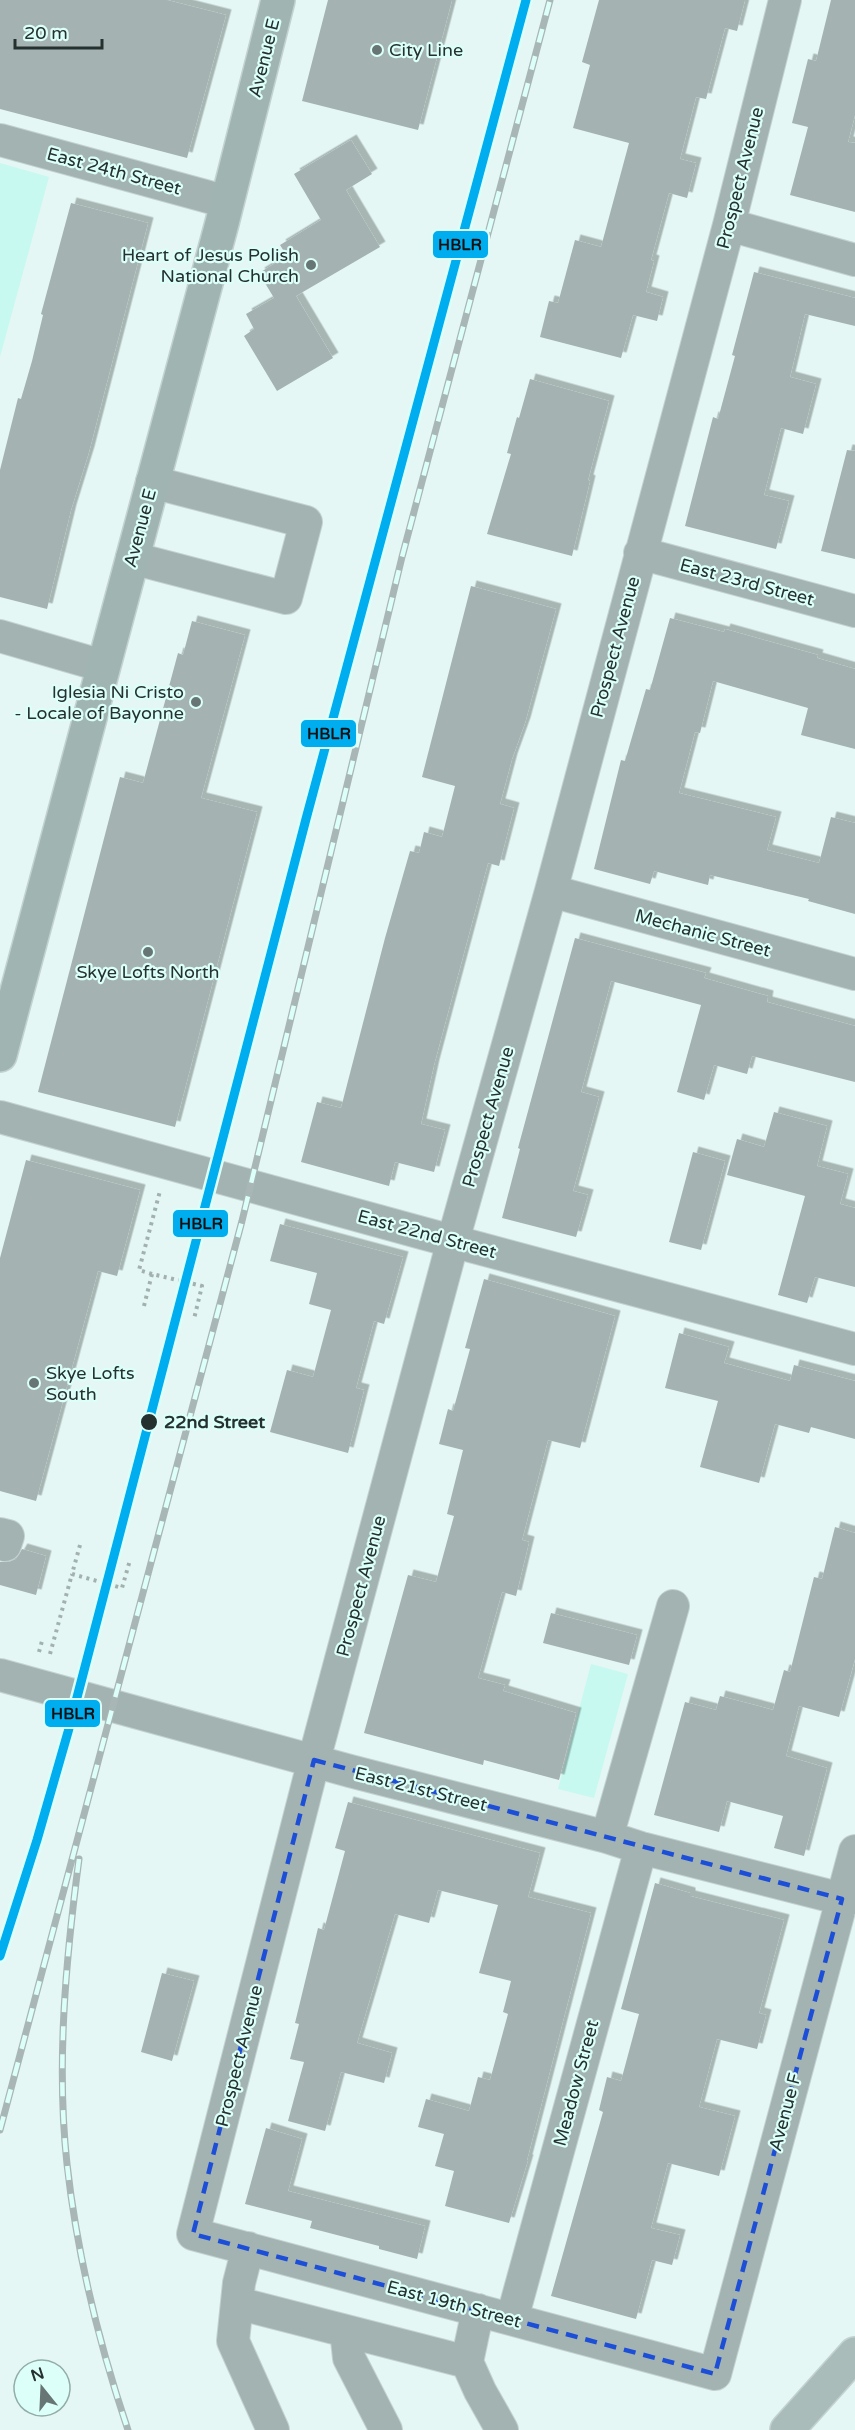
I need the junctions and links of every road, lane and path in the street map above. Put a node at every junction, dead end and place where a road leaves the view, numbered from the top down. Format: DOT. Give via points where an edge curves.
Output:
graph roads {
  1 [pos="278,0"];
  2 [pos="785,0"];
  3 [pos="0,140"];
  4 [pos="227,202"];
  5 [pos="729,225"];
  6 [pos="855,260"];
  7 [pos="152,482"];
  8 [pos="640,553"];
  9 [pos="132,558"];
  10 [pos="855,610"];
  11 [pos="0,636"];
  12 [pos="103,666"];
  13 [pos="551,891"];
  14 [pos="855,974"];
  15 [pos="0,1055"];
  16 [pos="0,1117"];
  17 [pos="160,1189"];
  18 [pos="453,1241"];
  19 [pos="152,1274"];
  20 [pos="144,1306"];
  21 [pos="194,1319"];
  22 [pos="855,1349"];
  23 [pos="80,1545"];
  24 [pos="130,1560"];
  25 [pos="72,1574"];
  26 [pos="673,1606"];
  27 [pos="42,1641"];
  28 [pos="39,1652"];
  29 [pos="50,1654"];
  30 [pos="0,1675"];
  31 [pos="314,1760"];
  32 [pos="607,1837"];
  33 [pos="641,1848"];
  34 [pos="855,1851"];
  35 [pos="849,1898"];
  36 [pos="193,2234"];
  37 [pos="248,2248"];
  38 [pos="237,2303"];
  39 [pos="478,2310"];
  40 [pos="512,2319"];
  41 [pos="346,2331"];
  42 [pos="855,2354"];
  43 [pos="467,2362"];
  44 [pos="715,2374"];
  45 [pos="273,2430"];
  46 [pos="386,2430"];
  47 [pos="502,2430"];
  48 [pos="787,2430"];
  1 -- 4 [label="main road, Avenue E"];
  2 -- 5 [label="street, Prospect Avenue"];
  3 -- 4 [label="street, East 24th Street"];
  4 -- 7 [label="main road, Avenue E"];
  5 -- 6 [label="street"];
  5 -- 8 [label="street, Prospect Avenue"];
  7 -- 9 [label="main road, Avenue E"];
  7 -- 9 [label="street" via="306,522 286,598"];
  8 -- 10 [label="street, East 23rd Street"];
  8 -- 13 [label="street, Prospect Avenue"];
  9 -- 12 [label="main road, Avenue E"];
  11 -- 12 [label="street"];
  12 -- 15 [label="main road, Avenue E"];
  13 -- 14 [label="street, Mechanic Street"];
  13 -- 18 [label="street, Prospect Avenue"];
  16 -- 18 [label="street, East 22nd Street"];
  17 -- 19 [label="path" via="140,1270"];
  18 -- 22 [label="street, East 22nd Street"];
  18 -- 31 [label="street, Prospect Avenue"];
  19 -- 20 [label="path"];
  19 -- 21 [label="path" via="202,1286"];
  23 -- 25 [label="path"];
  24 -- 25 [label="path" via="122,1588"];
  25 -- 29 [label="path"];
  26 -- 32 [label="street"];
  27 -- 28 [label="path"];
  30 -- 31 [label="street, East 21st Street"];
  31 -- 32 [label="street, East 21st Street"];
  31 -- 36 [label="street, Prospect Avenue"];
  32 -- 33 [label="street, East 21st Street"];
  33 -- 35 [label="street, East 21st Street"];
  33 -- 40 [label="street, Meadow Street"];
  34 -- 35 [label="street, Avenue F"];
  35 -- 44 [label="street, Avenue F"];
  36 -- 37 [label="street, East 19th Street"];
  37 -- 38 [label="street"];
  37 -- 39 [label="street, East 19th Street"];
  38 -- 41 [label="street"];
  38 -- 45 [label="street" via="233,2341"];
  39 -- 40 [label="street, East 19th Street"];
  39 -- 43 [label="street"];
  40 -- 44 [label="street, East 19th Street"];
  41 -- 43 [label="street"];
  41 -- 46 [label="street" via="349,2358"];
  42 -- 48 [label="highway"];
  43 -- 47 [label="street"];
}
